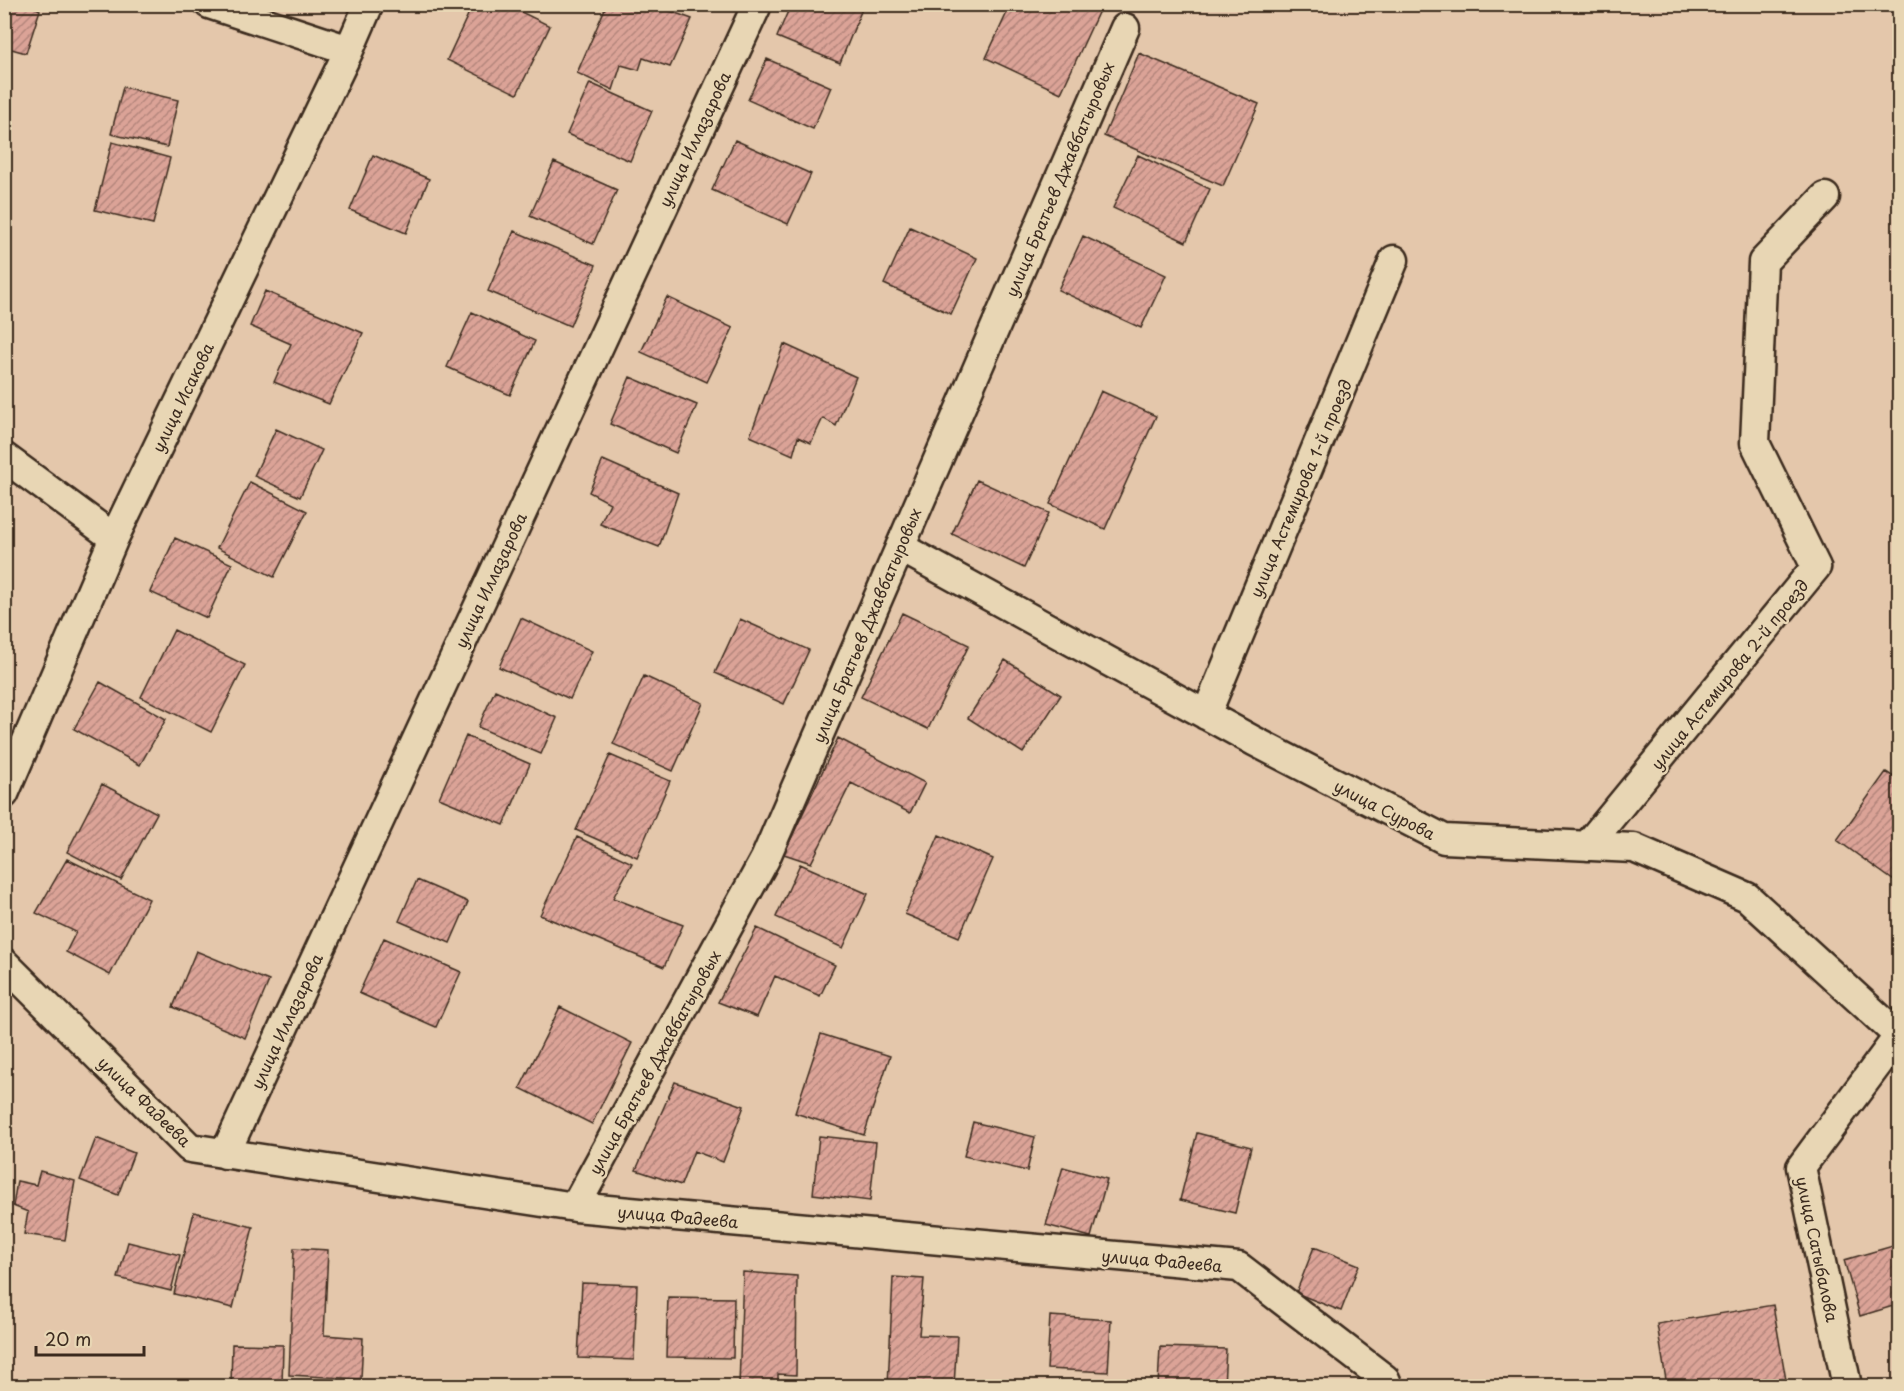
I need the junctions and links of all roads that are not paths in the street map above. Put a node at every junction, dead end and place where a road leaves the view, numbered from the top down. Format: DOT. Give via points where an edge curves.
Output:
graph roads {
  1 [pos="209,4"];
  2 [pos="369,4"];
  3 [pos="756,7"];
  4 [pos="1125,27"];
  5 [pos="349,50"];
  6 [pos="1825,197"];
  7 [pos="1394,260"];
  8 [pos="4,457"];
  9 [pos="114,538"];
  10 [pos="900,547"];
  11 [pos="1206,715"];
  12 [pos="4,794"];
  13 [pos="1587,846"];
  14 [pos="4,963"];
  15 [pos="1899,1036"];
  16 [pos="225,1154"];
  17 [pos="575,1207"];
  18 [pos="1388,1386"];
  19 [pos="1847,1386"];
  1 -- 5 [label="street"];
  2 -- 5 [label="street, улица Исакова"];
  3 -- 16 [label="street, улица Иллазарова"];
  4 -- 10 [label="street, улица Братьев Джавбатыровых"];
  5 -- 9 [label="street, улица Исакова"];
  6 -- 13 [label="street, улица Астемирова 2-й проезд" via="1763,262 1755,443 1816,567"];
  7 -- 11 [label="street, улица Астемирова 1-й проезд"];
  8 -- 9 [label="street"];
  9 -- 12 [label="street, улица Исакова"];
  10 -- 11 [label="street, улица Сурова"];
  10 -- 17 [label="street, улица Братьев Джавбатыровых" via="765,859"];
  11 -- 13 [label="street, улица Сурова" via="1444,839"];
  13 -- 15 [label="street, улица Сурова" via="1634,848 1748,897"];
  14 -- 16 [label="street, улица Фадеева" via="190,1148"];
  15 -- 19 [label="street, улица Сатыбалова" via="1801,1167"];
  16 -- 17 [label="street, улица Фадеева"];
  17 -- 18 [label="street, улица Фадеева" via="1239,1267 1385,1379"];
}
